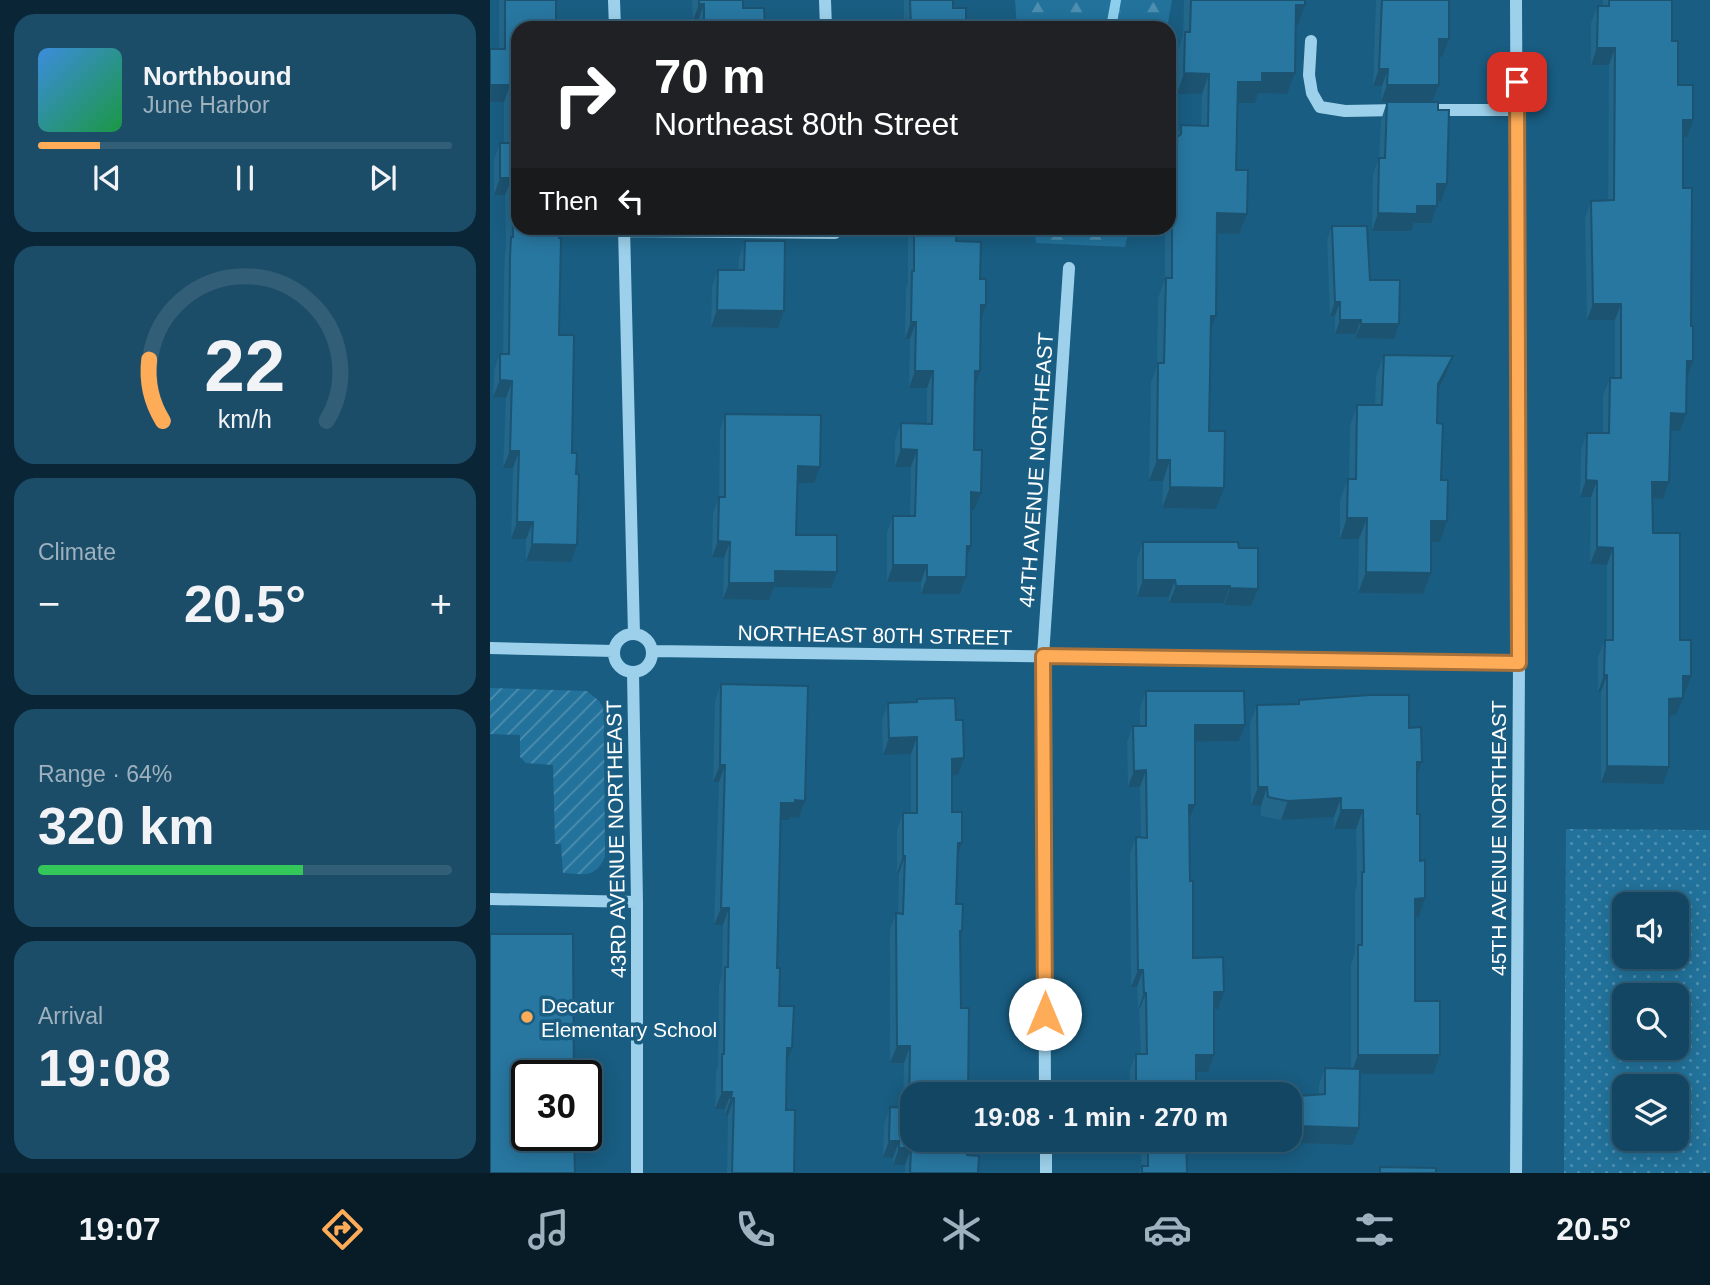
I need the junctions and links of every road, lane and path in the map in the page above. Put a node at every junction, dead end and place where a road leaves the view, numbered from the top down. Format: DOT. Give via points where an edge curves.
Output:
graph roads {
  1 [pos="614,0"];
  2 [pos="825,0"];
  3 [pos="1516,0"];
  4 [pos="615,21"];
  5 [pos="826,21"];
  6 [pos="1311,41"];
  7 [pos="1517,110"];
  8 [pos="624,235"];
  9 [pos="1069,268"];
  10 [pos="634,634"];
  11 [pos="490,648"];
  12 [pos="614,650"];
  13 [pos="652,651"];
  14 [pos="1043,656"];
  15 [pos="1519,663"];
  16 [pos="633,672"];
  17 [pos="490,899"];
  18 [pos="636,902"];
  19 [pos="1045,1082"];
  20 [pos="1046,1152"];
  21 [pos="637,1173"];
  22 [pos="1046,1173"];
  23 [pos="1516,1173"];
  1 -- 4 [label="street"];
  2 -- 5 [label="street"];
  3 -- 7 [label="street, 45TH AVENUE NORTHEAST"];
  6 -- 7 [label="street" via="1309,75 1320,107 1345,111"];
  7 -- 15 [label="street, 45TH AVENUE NORTHEAST"];
  8 -- 10 [label="street"];
  9 -- 14 [label="street, 44TH AVENUE NORTHEAST"];
  10 -- 12 [label="street" via="624,636"];
  10 -- 13 [label="street" via="648,641"];
  11 -- 12 [label="street"];
  12 -- 16 [label="street" via="620,667"];
  13 -- 14 [label="street, NORTHEAST 80TH STREET"];
  13 -- 16 [label="street" via="647,665"];
  14 -- 15 [label="street, NORTHEAST 80TH STREET"];
  14 -- 19 [label="street, 44TH AVENUE NORTHEAST"];
  15 -- 23 [label="street, 45TH AVENUE NORTHEAST"];
  16 -- 18 [label="street, 43RD AVENUE NORTHEAST"];
  17 -- 18 [label="street"];
  18 -- 21 [label="street, 43RD AVENUE NORTHEAST"];
  20 -- 22 [label="street"];
}
